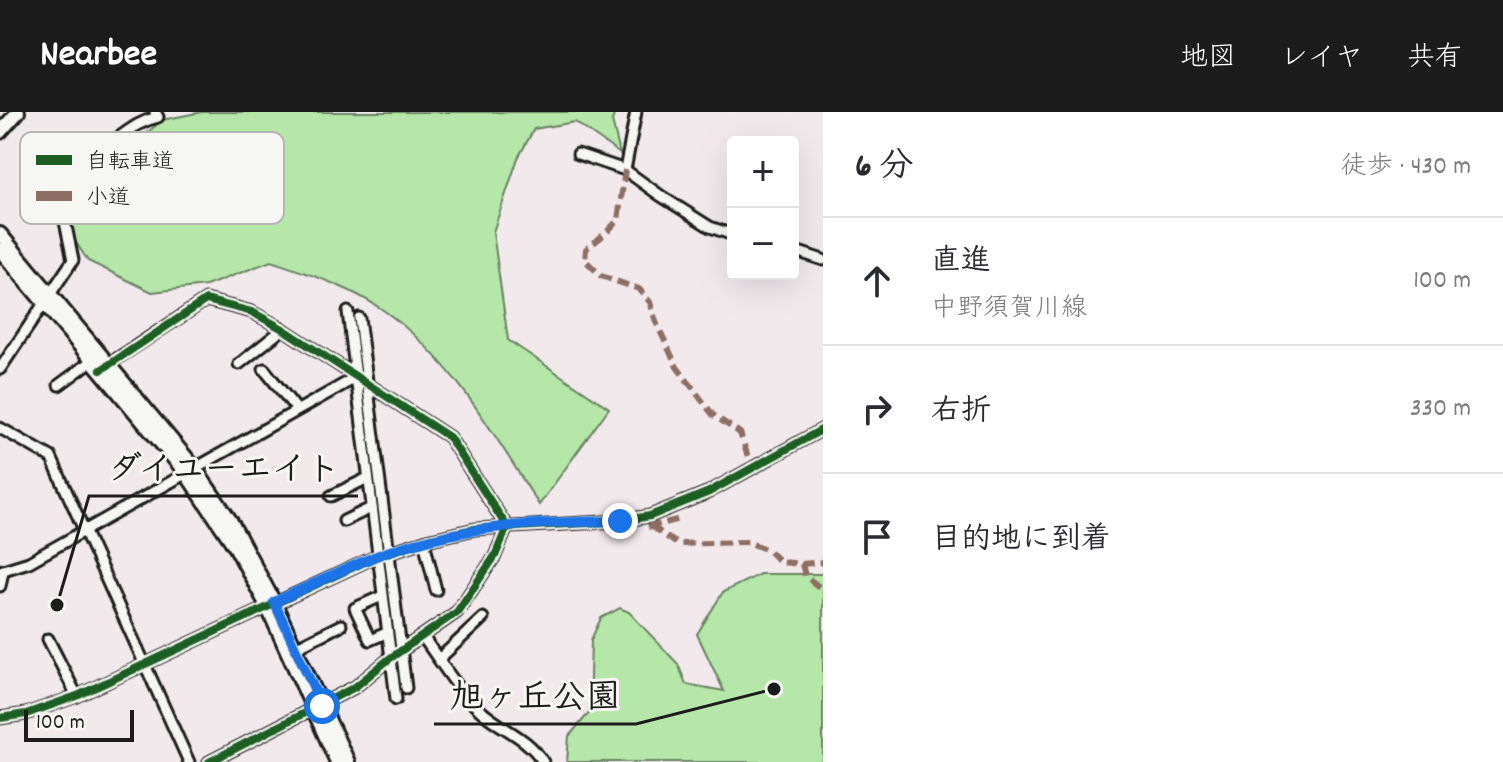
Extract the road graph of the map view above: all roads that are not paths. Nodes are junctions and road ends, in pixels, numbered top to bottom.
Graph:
1 (18, 112) edge
2 (155, 112) edge
3 (636, 112) edge
4 (0, 132) edge
5 (123, 132) edge
6 (578, 154) dead end
7 (625, 170) junction
8 (66, 224) edge
9 (727, 233) edge
10 (0, 234) edge
11 (0, 250) edge
12 (799, 252) edge
13 (823, 260) edge
14 (48, 297) junction
15 (348, 312) dead end
16 (359, 318) dead end
17 (283, 329) junction
18 (101, 364) junction
19 (239, 364) dead end
20 (0, 369) edge
21 (264, 369) dead end
22 (355, 378) junction
23 (59, 385) dead end
24 (368, 386) junction
25 (297, 410) junction
26 (0, 428) edge
27 (823, 429) edge
28 (190, 470) junction
29 (368, 478) junction
30 (331, 496) dead end
31 (371, 508) junction
32 (344, 521) dead end
33 (507, 527) junction
34 (84, 532) junction
35 (424, 541) junction
36 (388, 552) junction
37 (377, 556) junction
38 (1, 571) edge
39 (0, 586) edge
40 (436, 590) dead end
41 (382, 596) junction
42 (270, 604) junction
43 (483, 618) dead end
44 (341, 625) dead end
45 (386, 633) junction
46 (423, 637) junction
47 (48, 639) dead end
48 (295, 648) junction
49 (401, 651) junction
50 (389, 659) junction
51 (439, 659) junction
52 (144, 664) junction
53 (406, 688) dead end
54 (77, 696) junction
55 (396, 699) dead end
56 (318, 708) junction
57 (0, 718) edge
58 (189, 762) edge
59 (209, 762) edge
60 (337, 762) edge
61 (348, 762) edge
62 (543, 762) edge

1 - 4 main road
2 - 5 street
3 - 7 street
6 - 7 street
7 - 9 street
8 - 14 street
10 - 14 main road
11 - 14 main road
12 - 13 street
14 - 18 main road
14 - 20 street
15 - 22 street
16 - 24 street
17 - 18 street
17 - 19 street
17 - 22 street
18 - 23 street
18 - 28 main road
21 - 25 street
22 - 24 street
22 - 25 street
22 - 29 street
24 - 33 street
24 - 36 street
25 - 28 street
26 - 34 street
27 - 33 street
28 - 34 street
28 - 42 main road
29 - 30 street
29 - 31 street
31 - 32 street
31 - 37 street
33 - 35 street
33 - 46 street
34 - 38 street
34 - 52 street
35 - 36 street
35 - 40 street
36 - 37 street
36 - 49 street
37 - 41 street
37 - 42 street
38 - 39 street
41 - 45 street
41 - 45 street
42 - 48 main road
42 - 52 street
42 - 56 main road
43 - 51 street
44 - 48 street
45 - 50 street
46 - 49 street
46 - 51 street
47 - 54 street
48 - 56 main road
49 - 50 street
49 - 53 street
50 - 55 street
50 - 56 street
51 - 62 street
52 - 54 street
52 - 58 street
54 - 57 street
56 - 59 street
56 - 60 main road
56 - 61 main road

